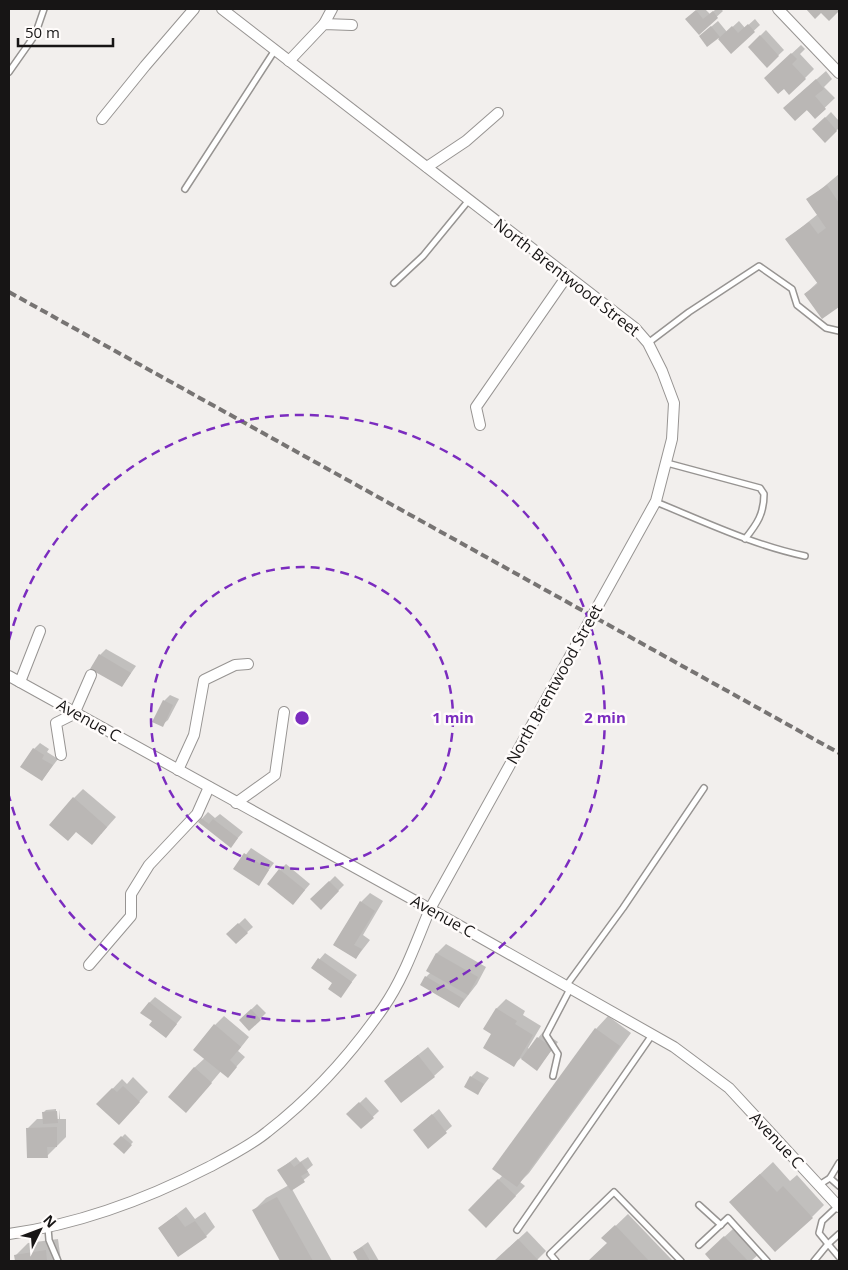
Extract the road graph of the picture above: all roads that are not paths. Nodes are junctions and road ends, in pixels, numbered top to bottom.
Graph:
1 (44, 9) edge
2 (194, 9) edge
3 (222, 9) edge
4 (332, 9) edge
5 (778, 9) edge
6 (324, 24) junction
7 (352, 25) dead end
8 (276, 50) junction
9 (289, 60) junction
10 (9, 72) edge
11 (839, 73) edge
12 (498, 113) dead end
13 (102, 119) dead end
14 (427, 167) junction
15 (185, 188) dead end
16 (469, 200) junction
17 (567, 276) junction
18 (394, 283) dead end
19 (839, 332) edge
20 (648, 343) junction
21 (480, 425) dead end
22 (667, 463) junction
23 (656, 502) junction
24 (745, 538) junction
25 (805, 556) dead end
26 (40, 631) dead end
27 (248, 664) dead end
28 (91, 675) dead end
29 (9, 676) edge
30 (20, 682) junction
31 (74, 712) junction
32 (284, 712) dead end
33 (60, 755) dead end
34 (178, 770) junction
35 (209, 788) junction
36 (704, 788) dead end
37 (236, 803) junction
38 (430, 909) junction
39 (89, 965) dead end
40 (568, 988) junction
41 (652, 1035) junction
42 (553, 1076) dead end
43 (839, 1163) edge
44 (830, 1178) junction
45 (820, 1185) junction
46 (839, 1186) edge
47 (699, 1206) dead end
48 (839, 1206) edge
49 (721, 1225) junction
50 (48, 1228) junction
51 (518, 1230) dead end
52 (9, 1234) edge
53 (839, 1234) edge
54 (828, 1244) junction
55 (699, 1245) dead end
56 (839, 1257) edge
57 (58, 1261) edge
58 (556, 1261) edge
59 (680, 1261) edge
60 (767, 1261) edge
61 (814, 1261) edge

1 - 10 lane
2 - 13 street
3 - 8 street, North Brentwood Street
4 - 6 street
5 - 11 street
6 - 7 street
6 - 9 street
8 - 9 street, North Brentwood Street
8 - 15 lane
9 - 14 street, North Brentwood Street
12 - 14 street
14 - 16 street, North Brentwood Street
16 - 17 street, North Brentwood Street
16 - 18 lane
17 - 20 street, North Brentwood Street
17 - 21 street
19 - 20 lane
20 - 22 street, North Brentwood Street
22 - 23 street, North Brentwood Street
22 - 24 lane
23 - 24 lane
23 - 38 street, North Brentwood Street
24 - 25 lane
26 - 30 street
27 - 34 street
28 - 31 street
29 - 30 street, Avenue C
30 - 31 street, Avenue C
31 - 33 street
31 - 34 street, Avenue C
32 - 37 street
34 - 35 street, Avenue C
35 - 37 street, Avenue C
35 - 39 street
36 - 40 lane
37 - 38 street, Avenue C
38 - 40 street, Avenue C
38 - 50 street, North Brentwood Street
40 - 41 street, Avenue C
40 - 42 lane
41 - 45 street, Avenue C
41 - 51 lane
43 - 44 lane
44 - 45 lane
44 - 46 lane
45 - 48 street, Avenue C
47 - 49 lane
48 - 54 lane
49 - 55 lane
49 - 60 lane
50 - 52 street, North Brentwood Street
50 - 57 lane
53 - 54 lane
54 - 56 lane
54 - 61 lane
58 - 59 lane

